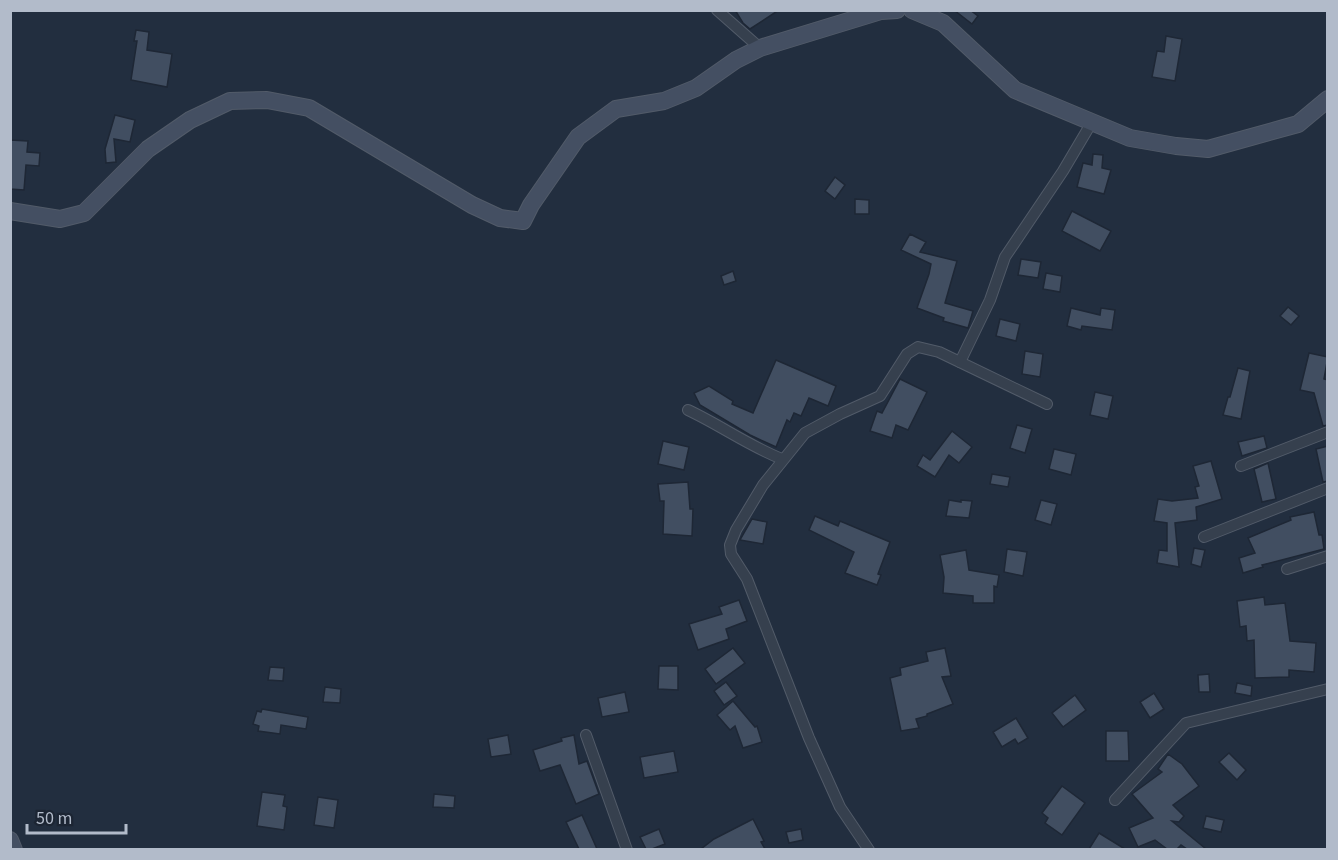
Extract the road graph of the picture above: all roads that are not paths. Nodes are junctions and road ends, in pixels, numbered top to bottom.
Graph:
1 (717, 10) edge
2 (897, 10) edge
3 (912, 10) edge
4 (760, 48) junction
5 (1328, 99) edge
6 (1092, 122) junction
7 (10, 210) edge
8 (960, 362) junction
9 (1047, 404) dead end
10 (688, 410) dead end
11 (1328, 432) edge
12 (782, 459) junction
13 (1241, 466) dead end
14 (1328, 488) edge
15 (1203, 537) dead end
16 (1328, 556) edge
17 (1287, 569) dead end
18 (1328, 689) edge
19 (586, 735) dead end
20 (1115, 800) dead end
21 (10, 840) edge
22 (14, 849) edge
23 (627, 849) edge
24 (869, 849) edge

1 - 4 street
2 - 4 main road
3 - 6 main road
4 - 7 main road
5 - 6 main road
6 - 8 street
8 - 9 street
8 - 12 street
10 - 12 street
11 - 13 street
12 - 24 street
14 - 15 street
16 - 17 street
18 - 20 street
19 - 23 street
21 - 22 main road

